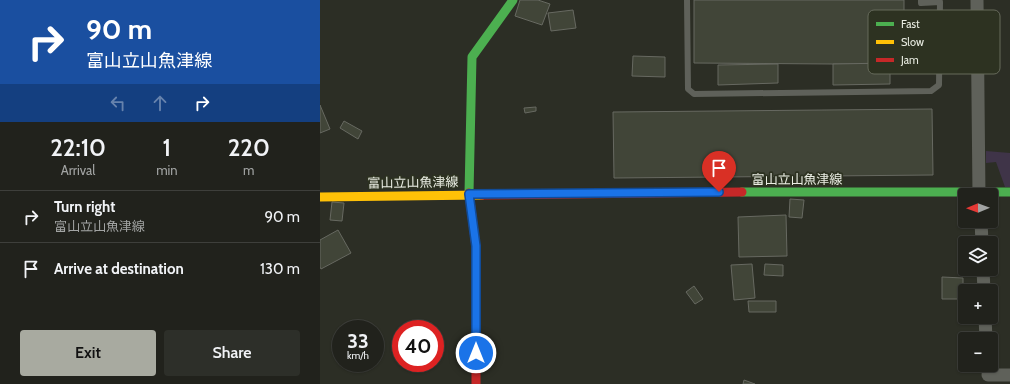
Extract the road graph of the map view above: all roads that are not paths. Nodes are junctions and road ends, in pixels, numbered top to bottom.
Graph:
1 (513, 0) edge
2 (687, 0) edge
3 (921, 0) edge
4 (977, 0) edge
5 (940, 10) edge
6 (977, 10) edge
7 (939, 74) edge
8 (978, 74) edge
9 (979, 188) edge
10 (1010, 192) edge
11 (998, 193) edge
12 (469, 194) junction
13 (958, 194) edge
14 (320, 197) edge
15 (988, 375) edge
16 (1010, 375) edge
17 (476, 384) edge

1 - 12 main road
2 - 7 lane
3 - 5 lane
4 - 6 street
8 - 9 street
10 - 11 main road, 富山立山魚津線
12 - 13 main road, 富山立山魚津線
12 - 14 main road, 富山立山魚津線
12 - 17 main road
15 - 16 street

